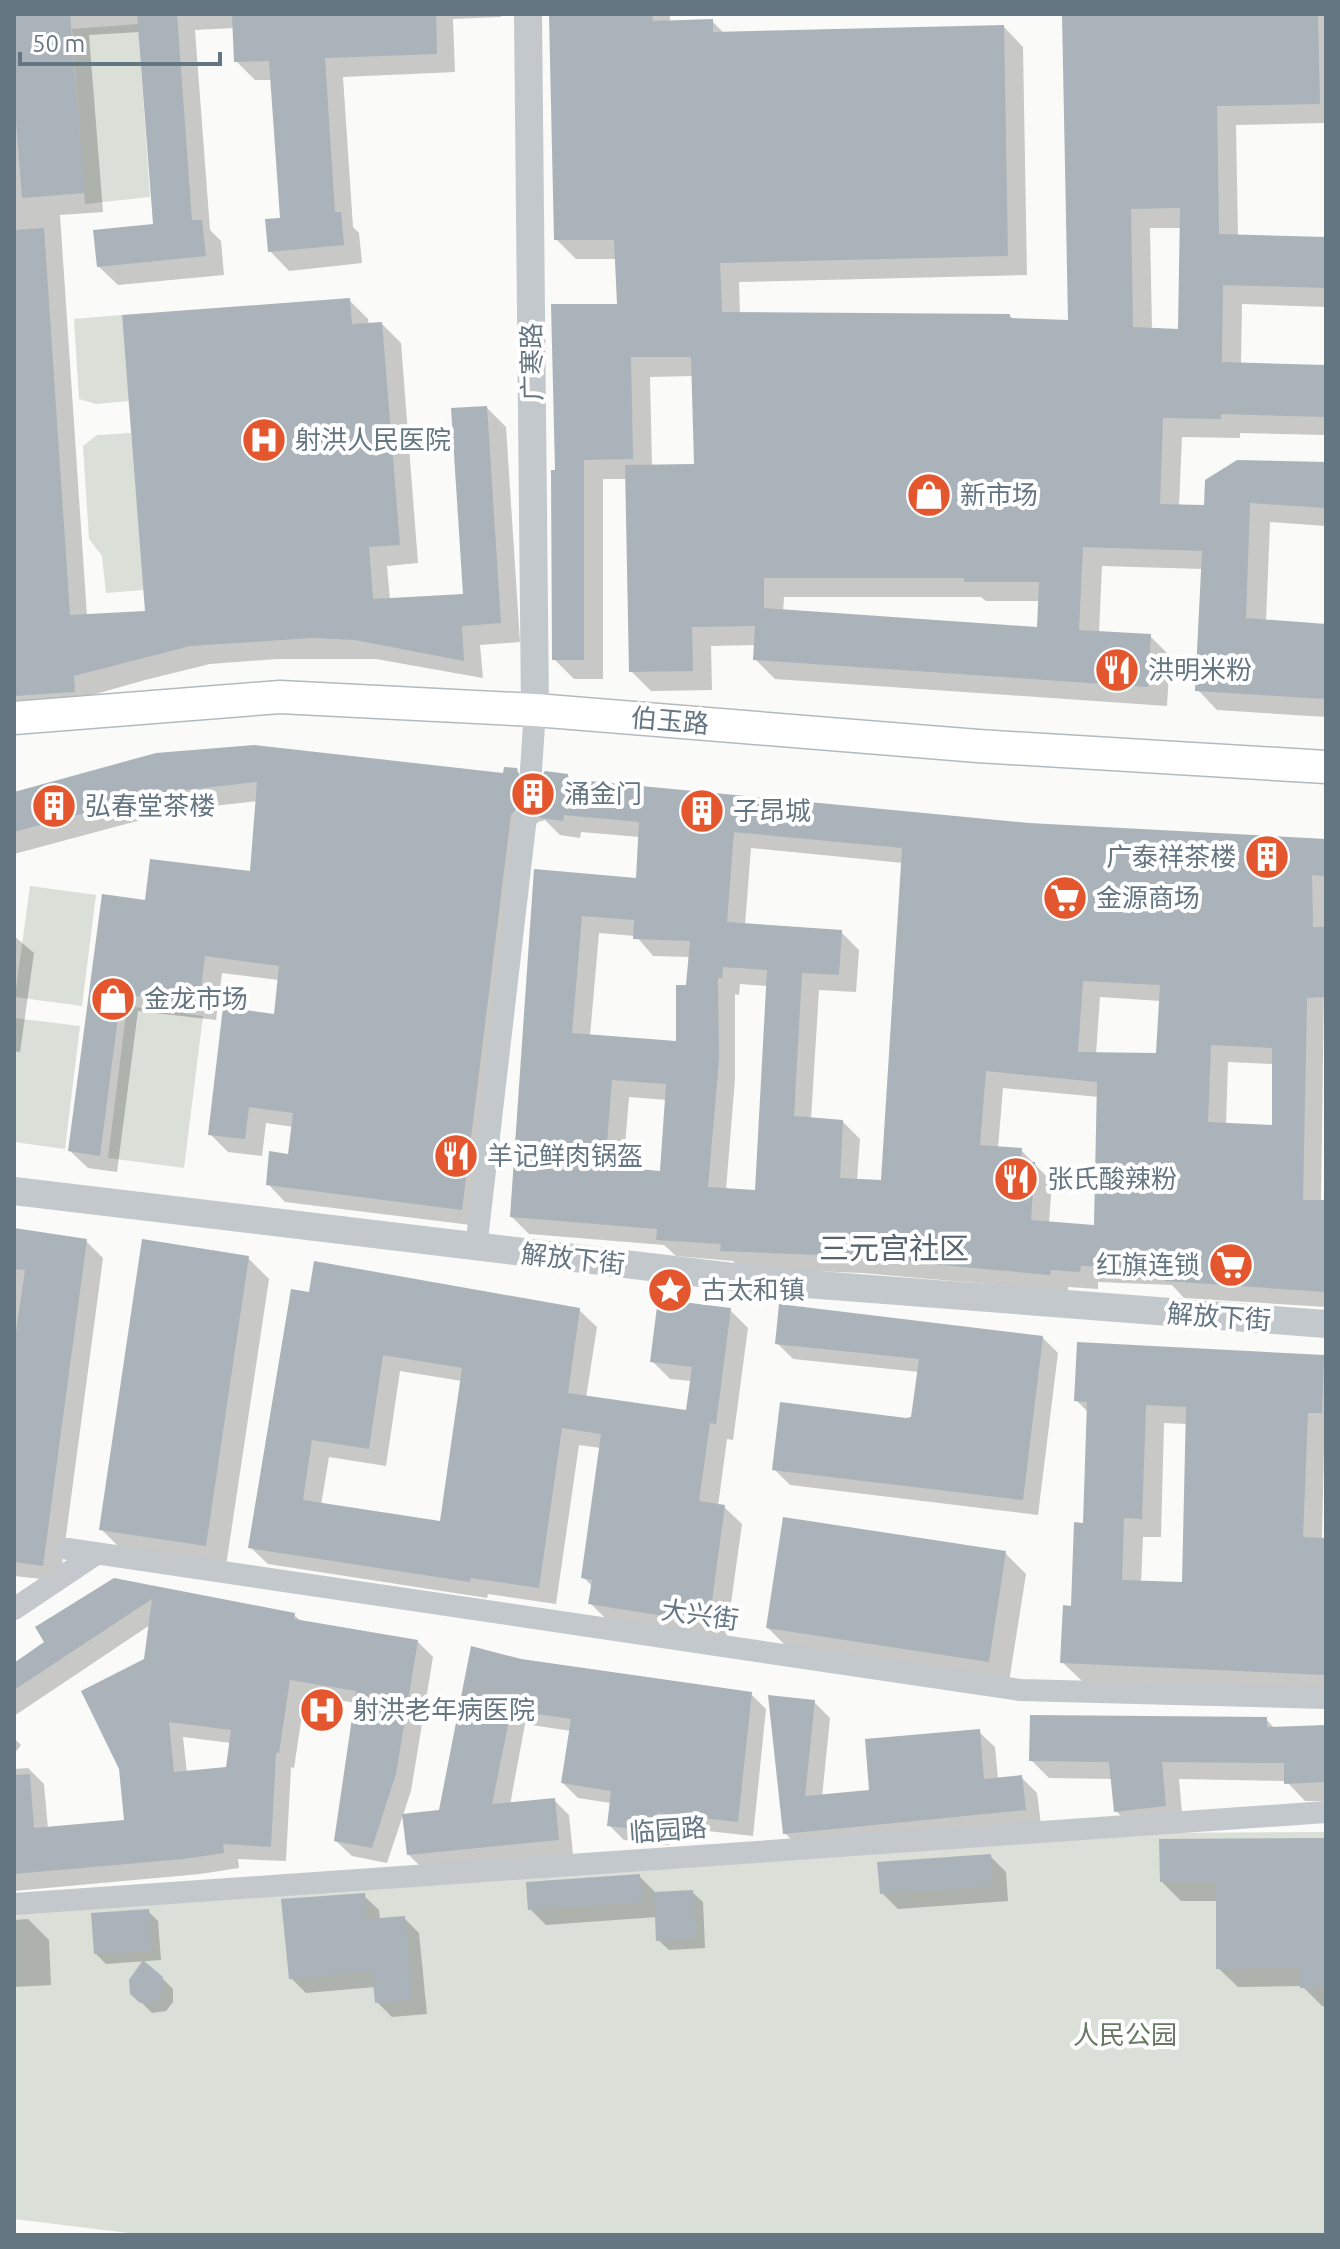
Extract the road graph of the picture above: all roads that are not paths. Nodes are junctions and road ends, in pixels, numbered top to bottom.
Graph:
1 (528, 14) edge
2 (535, 710) junction
3 (14, 718) edge
4 (1326, 767) edge
5 (531, 770) tunnel mouth
6 (526, 817) tunnel mouth
7 (14, 1191) edge
8 (476, 1248) junction
9 (1326, 1324) edge
10 (68, 1549) dead end
11 (96, 1554) junction
12 (14, 1609) edge
13 (1326, 1698) edge
14 (1326, 1812) edge
15 (14, 1904) edge

1 - 2 street, 广寒路
2 - 3 main road, 伯玉路
2 - 4 main road, 伯玉路
2 - 5 street
6 - 8 street
7 - 8 street, 解放下街
8 - 9 street, 解放下街
10 - 11 street, 大兴街
11 - 12 street
11 - 13 street, 大兴街
14 - 15 street, 临园路

